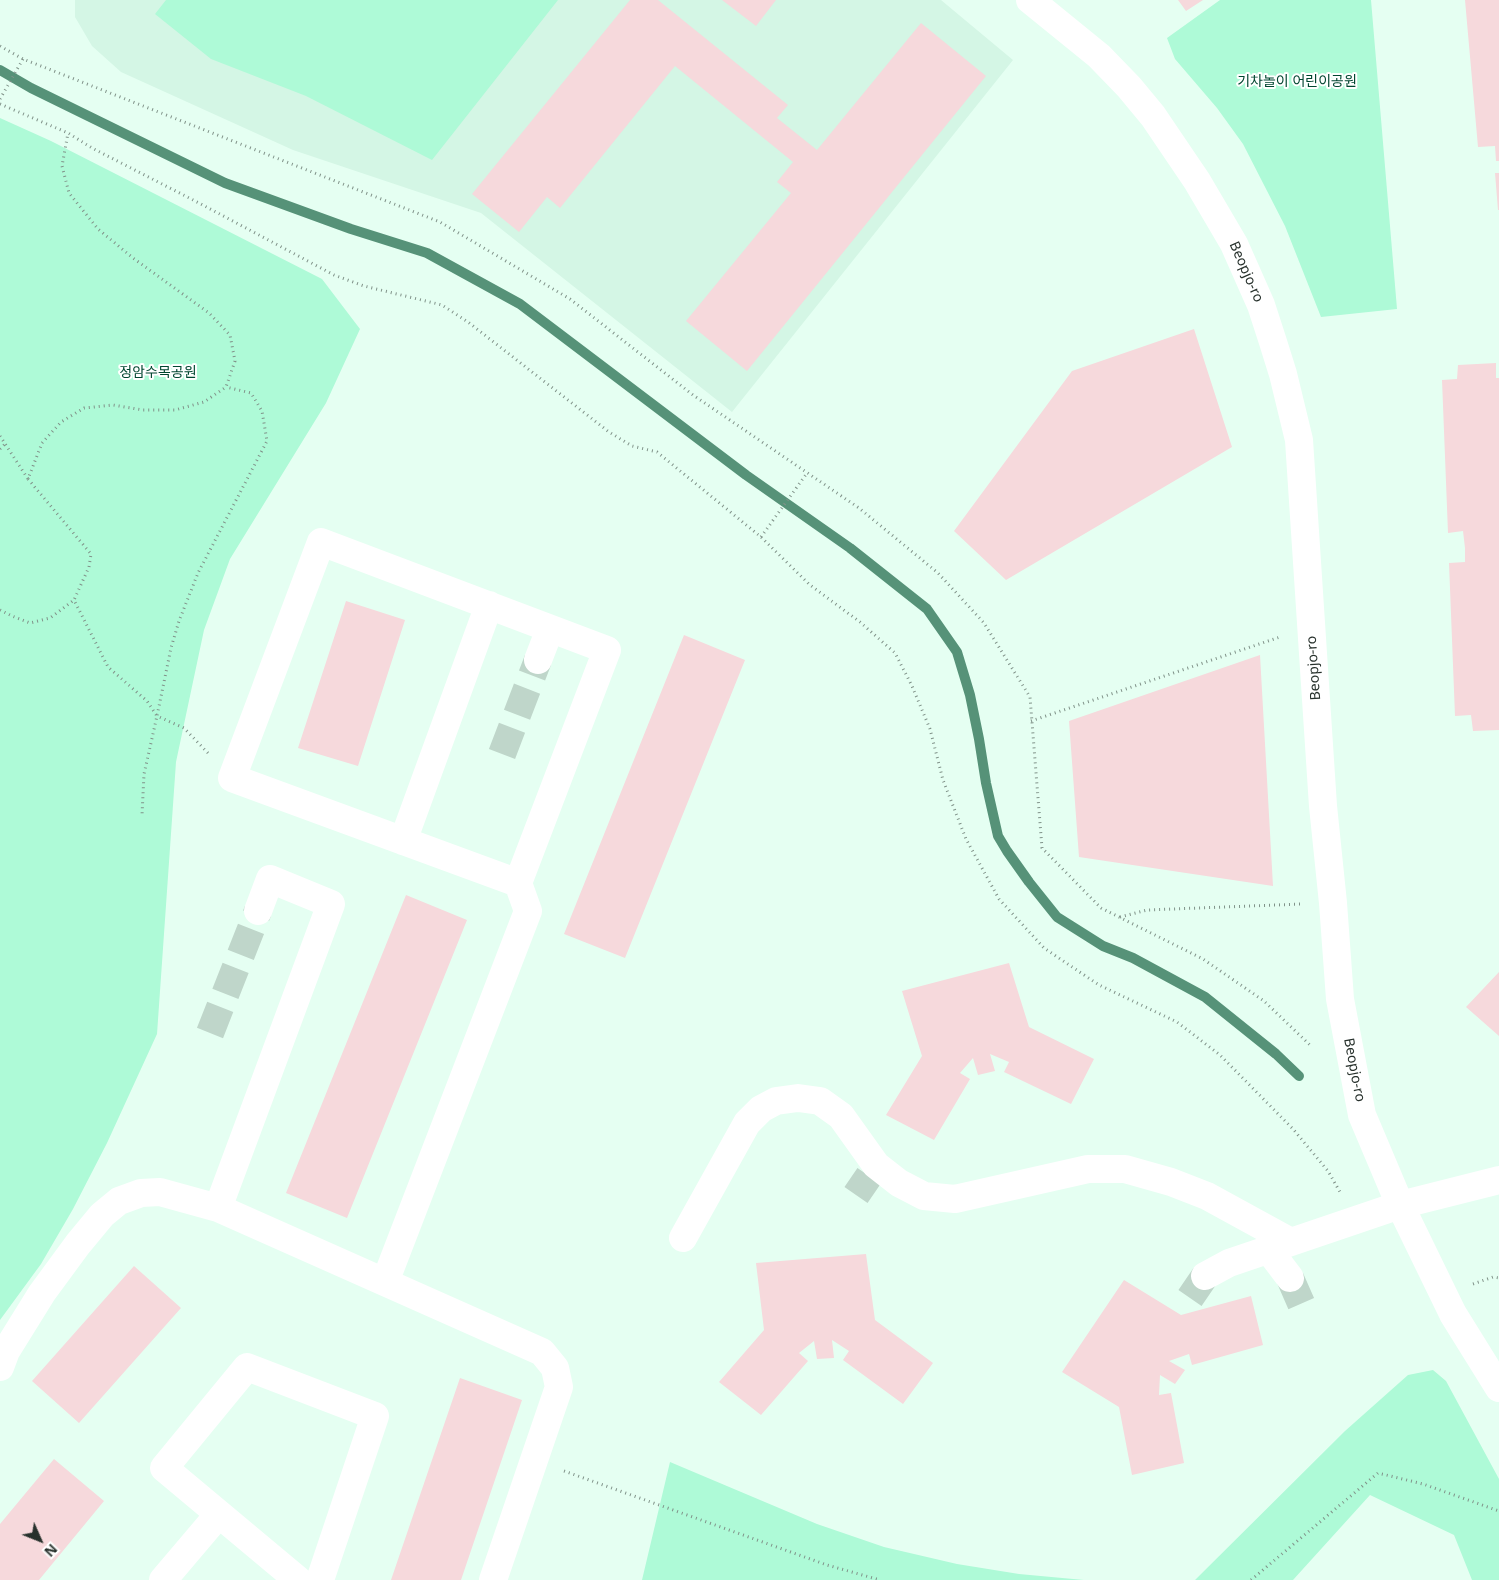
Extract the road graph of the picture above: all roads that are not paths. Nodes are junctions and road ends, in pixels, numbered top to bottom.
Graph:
1 (1030, 0) edge
2 (488, 605) junction
3 (550, 629) junction
4 (538, 660) tunnel mouth
5 (403, 841) junction
6 (518, 883) junction
7 (258, 911) tunnel mouth
8 (1499, 1180) edge
9 (1400, 1205) junction
10 (218, 1208) junction
11 (684, 1238) dead end
12 (1279, 1246) junction
13 (1205, 1276) tunnel mouth
14 (1290, 1278) tunnel mouth
15 (385, 1282) junction
16 (0, 1367) edge
17 (1499, 1388) edge
18 (219, 1514) junction
19 (283, 1575) edge
20 (162, 1580) edge
21 (320, 1580) edge
22 (494, 1580) edge

1 - 9 street, Beopjo-ro
2 - 3 street
2 - 5 street
2 - 5 street
3 - 4 street
3 - 6 street
5 - 6 street
6 - 15 street
7 - 10 street
8 - 9 street
9 - 12 street
9 - 17 street, Beopjo-ro
10 - 15 street
10 - 16 street
11 - 12 street
12 - 13 street
12 - 14 street
15 - 22 street
18 - 19 street
18 - 20 street
18 - 21 street

